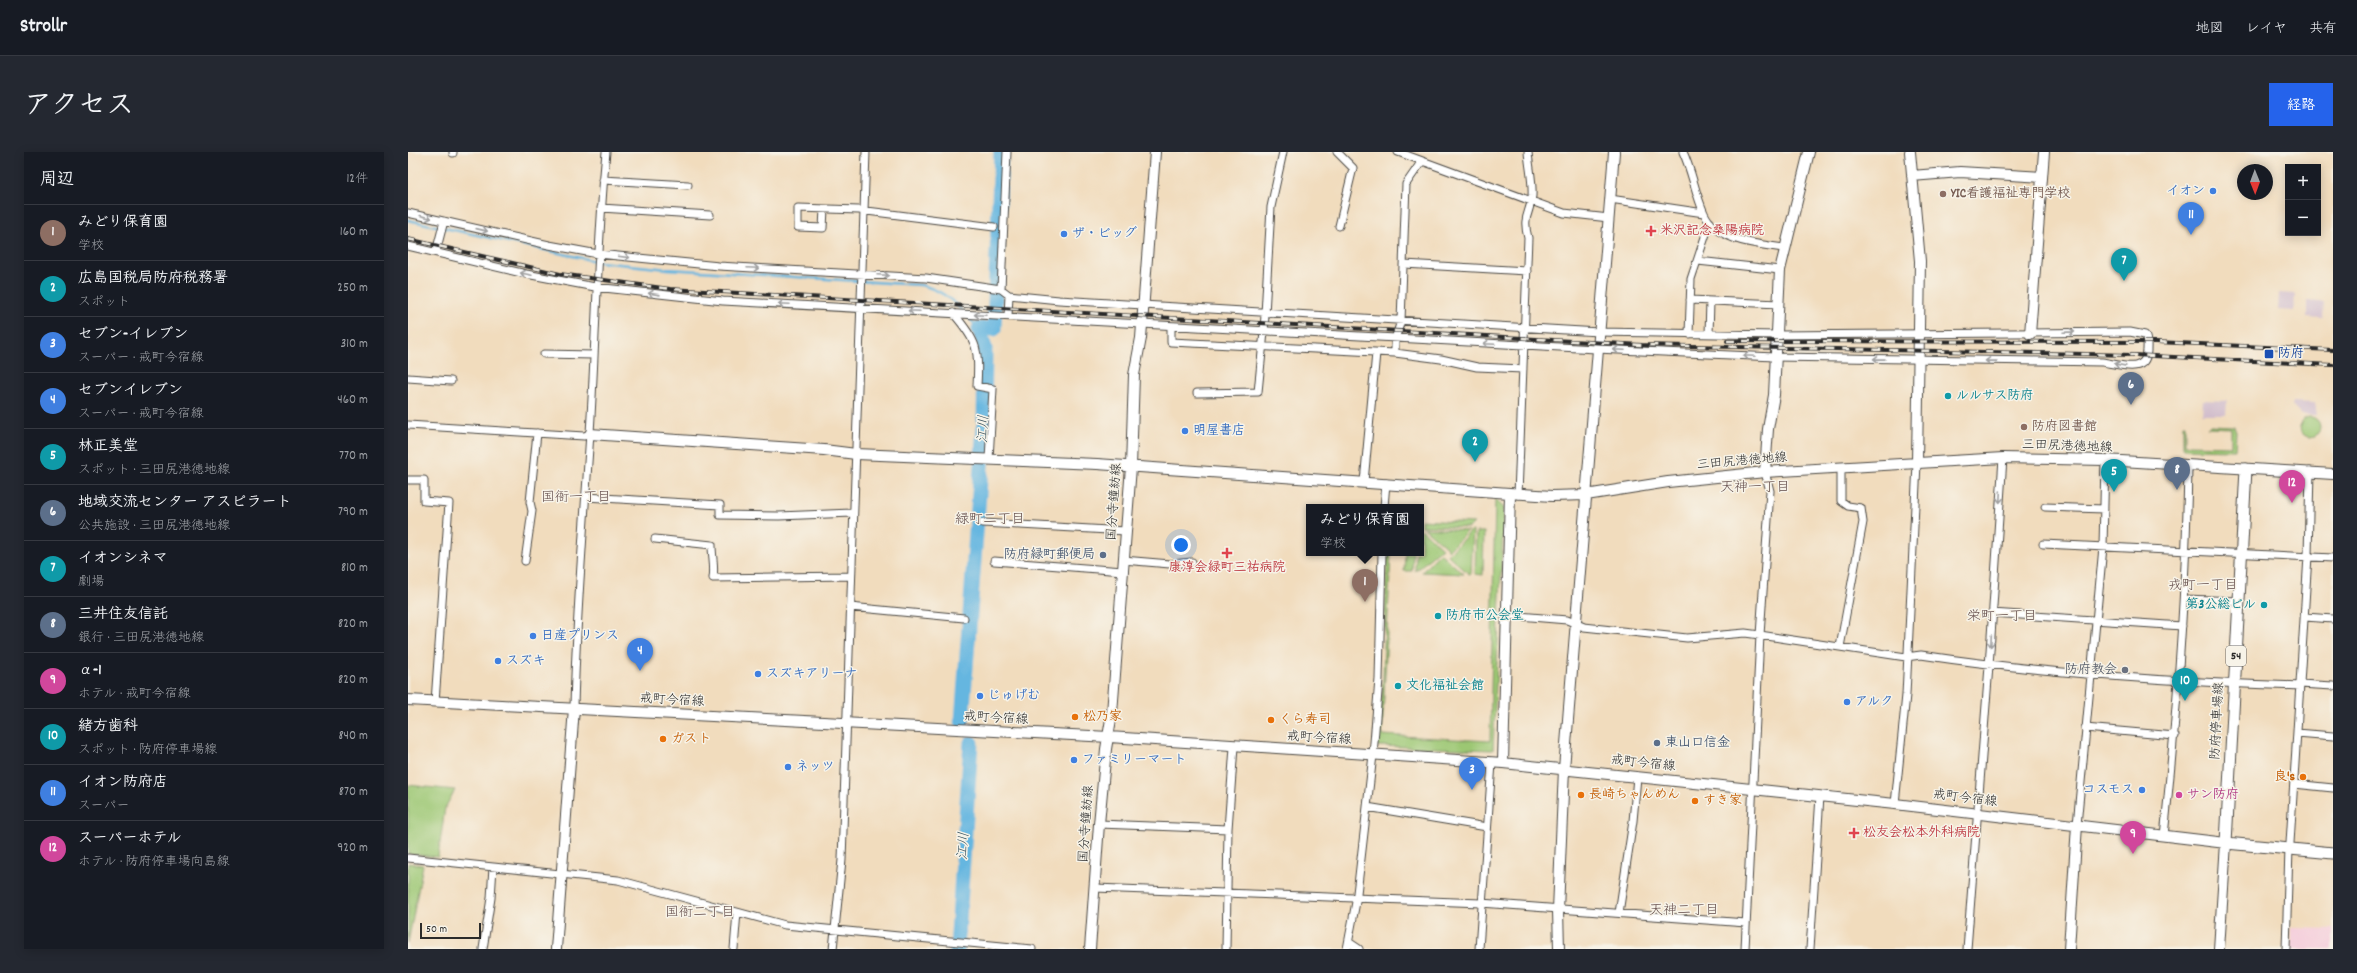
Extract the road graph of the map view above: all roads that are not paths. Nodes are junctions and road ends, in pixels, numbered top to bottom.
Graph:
1 (606, 152) edge
2 (866, 152) edge
3 (1006, 152) edge
4 (1154, 152) edge
5 (1283, 152) edge
6 (1337, 152) edge
7 (1398, 152) edge
8 (1528, 152) edge
9 (1614, 152) edge
10 (1683, 152) edge
11 (1809, 152) edge
12 (1910, 152) edge
13 (2044, 152) edge
14 (1422, 161) junction
15 (1912, 176) junction
16 (2042, 177) junction
17 (603, 180) junction
18 (688, 185) dead end
19 (1610, 199) junction
20 (1530, 202) junction
21 (601, 208) junction
22 (824, 209) junction
23 (866, 212) junction
24 (408, 213) edge
25 (1704, 213) junction
26 (710, 215) dead end
27 (1609, 218) junction
28 (444, 221) junction
29 (1710, 222) junction
30 (1339, 226) dead end
31 (994, 227) dead end
32 (408, 246) edge
33 (1784, 248) junction
34 (436, 252) junction
35 (598, 254) junction
36 (1698, 260) junction
37 (1404, 264) junction
38 (1780, 270) junction
39 (1527, 271) junction
40 (862, 274) junction
41 (595, 287) junction
42 (1001, 289) junction
43 (1009, 295) junction
44 (1690, 300) junction
45 (1710, 302) junction
46 (1779, 304) junction
47 (1144, 306) junction
48 (861, 309) junction
49 (953, 313) junction
50 (1265, 313) junction
51 (1008, 316) junction
52 (1401, 321) junction
53 (1142, 325) junction
54 (1171, 327) junction
55 (1525, 327) junction
56 (1264, 332) junction
57 (1598, 332) junction
58 (1689, 334) junction
59 (1709, 334) junction
60 (1919, 334) junction
61 (2030, 334) junction
62 (1777, 335) junction
63 (1395, 339) junction
64 (1523, 345) junction
65 (1263, 348) junction
66 (1596, 349) junction
67 (1376, 353) junction
68 (1395, 353) junction
69 (544, 354) dead end
70 (593, 355) junction
71 (1775, 357) junction
72 (1918, 360) junction
73 (1523, 369) junction
74 (408, 378) edge
75 (451, 381) dead end
76 (1197, 393) dead end
77 (408, 425) edge
78 (537, 433) junction
79 (590, 434) junction
80 (856, 454) junction
81 (2003, 458) junction
82 (989, 459) junction
83 (2105, 460) junction
84 (1917, 463) junction
85 (1131, 467) junction
86 (2188, 467) junction
87 (1840, 468) junction
88 (2246, 469) junction
89 (2310, 471) junction
90 (1765, 472) junction
91 (2333, 474) edge
92 (408, 480) edge
93 (1364, 482) junction
94 (1386, 483) junction
95 (1514, 495) junction
96 (1586, 495) junction
97 (586, 497) junction
98 (1384, 504) edge
99 (2045, 507) dead end
100 (2104, 509) junction
101 (852, 513) junction
102 (983, 524) dead end
103 (1126, 531) junction
104 (654, 540) dead end
105 (2043, 544) dead end
106 (2103, 547) junction
107 (2187, 552) junction
108 (2241, 553) junction
109 (1382, 556) edge
110 (2308, 556) junction
111 (2333, 558) edge
112 (1123, 560) junction
113 (525, 561) dead end
114 (994, 561) dead end
115 (1192, 562) dead end
116 (1123, 571) junction
117 (851, 576) junction
118 (2184, 599) junction
119 (2238, 601) junction
120 (850, 607) junction
121 (1992, 613) junction
122 (1506, 615) junction
123 (2305, 617) junction
124 (964, 618) dead end
125 (2096, 619) junction
126 (2333, 619) edge
127 (1576, 623) junction
128 (2182, 626) junction
129 (1760, 635) junction
130 (1840, 647) junction
131 (1906, 656) junction
132 (1989, 666) junction
133 (2091, 676) junction
134 (2179, 682) junction
135 (2234, 684) junction
136 (2300, 685) junction
137 (2333, 686) edge
138 (408, 700) edge
139 (435, 702) junction
140 (574, 708) junction
141 (846, 724) junction
142 (2085, 728) junction
143 (2297, 733) junction
144 (2175, 736) junction
145 (2333, 736) edge
146 (1109, 738) junction
147 (1234, 747) junction
148 (1374, 755) junction
149 (1492, 762) junction
150 (1502, 763) junction
151 (1564, 769) junction
152 (1637, 777) junction
153 (2294, 784) junction
154 (2333, 788) edge
155 (1753, 789) junction
156 (1820, 796) junction
157 (1895, 804) junction
158 (1367, 807) junction
159 (1977, 814) junction
160 (1099, 824) junction
161 (2077, 825) junction
162 (1487, 827) junction
163 (1228, 828) junction
164 (2164, 836) junction
165 (2226, 843) junction
166 (2290, 846) junction
167 (2333, 853) edge
168 (408, 858) edge
169 (493, 867) junction
170 (561, 874) junction
171 (1095, 888) junction
172 (1226, 893) junction
173 (1356, 898) junction
174 (1481, 903) junction
175 (1558, 910) junction
176 (737, 912) junction
177 (1619, 913) junction
178 (1746, 923) junction
179 (836, 930) junction
180 (1349, 946) edge
181 (483, 949) edge
182 (556, 949) edge
183 (734, 949) edge
184 (833, 949) edge
185 (1032, 949) edge
186 (1090, 949) edge
187 (1226, 949) edge
188 (1359, 949) edge
189 (1479, 949) edge
190 (1559, 949) edge
191 (1745, 949) edge
192 (1810, 949) edge
193 (1967, 949) edge
194 (2069, 949) edge
195 (2219, 949) edge
196 (2286, 949) edge

1 - 17 street
2 - 23 street
3 - 42 street
4 - 47 street, 国分寺鐘紡線
5 - 50 street
6 - 30 street
7 - 14 street
8 - 20 street
9 - 19 street
10 - 25 street
11 - 33 street
12 - 15 street
13 - 16 street
14 - 20 street
14 - 37 street
15 - 16 street
15 - 60 street
16 - 61 street
17 - 18 street
17 - 21 street
19 - 25 street
19 - 27 street
20 - 27 street
20 - 39 street
21 - 26 street
21 - 35 street
22 - 22 street
22 - 23 street
23 - 31 street
23 - 40 street
24 -> 28 street
25 - 29 street
27 - 57 street
28 - 34 street
28 -> 35 street
29 - 33 street
29 - 36 street
32 - 34 street
33 - 38 street
41 -> 34 street
35 -> 40 street
35 - 41 street
36 - 38 street
36 - 44 street
37 - 39 street
37 - 52 street
38 - 46 street
39 - 55 street
40 -> 42 street
40 - 48 street
48 -> 41 street
41 - 70 street
42 - 43 street
43 - 47 street
43 - 51 street
44 - 45 street
44 - 58 street
45 - 46 street
45 - 59 street
46 - 62 street
47 - 50 street
47 - 53 street, 国分寺鐘紡線
49 -> 48 street
48 - 80 street
51 -> 49 street
49 - 82 street
50 - 52 street
50 - 56 street
51 - 53 street
52 - 55 street
52 - 63 street
53 - 54 street
53 - 85 street, 国分寺鐘紡線
54 - 56 street
54 - 65 street
55 - 57 street
55 - 64 street
56 - 63 street
56 - 65 street
57 - 58 street
57 - 66 street
58 - 59 street
59 - 62 street
60 - 61 street
60 - 62 street
60 - 72 street
61 -> 72 street
62 - 71 street
64 -> 63 street
63 - 68 street
64 - 66 street
64 - 73 street
65 - 67 street
65 - 76 street
71 -> 66 street
66 - 96 street
67 - 68 street
67 - 93 street
68 - 73 street
69 - 70 street
70 - 79 street
72 -> 71 street
71 - 90 street
72 - 84 street
73 - 95 street
74 - 75 street
77 - 78 street
78 - 79 street
78 - 113 street
79 - 80 street, 三田尻港徳地線
79 - 97 street
80 - 82 street, 三田尻港徳地線
80 - 101 street
81 - 83 street, 三田尻港徳地線
81 - 84 street, 三田尻港徳地線
81 -> 121 street
82 - 85 street, 三田尻港徳地線
83 - 86 street, 三田尻港徳地線
83 - 100 street
84 - 87 street, 三田尻港徳地線
84 - 131 street
85 - 93 street, 三田尻港徳地線
85 - 103 street, 国分寺鐘紡線
86 - 88 street, 三田尻港徳地線
86 - 107 street
87 - 90 street, 三田尻港徳地線
87 - 130 street
88 - 89 street, 三田尻港徳地線
88 - 108 main road, 防府停車場線 / 54
89 - 91 street, 三田尻港徳地線
89 - 110 street
90 - 96 street, 三田尻港徳地線
90 - 129 street
92 - 139 street
93 - 94 street, 三田尻港徳地線
94 - 95 street, 三田尻港徳地線
94 - 98 street
95 - 96 street, 三田尻港徳地線
95 - 122 street
96 - 127 street
97 - 101 street
97 - 140 street
99 - 100 street
100 - 106 street
101 - 117 street
102 - 103 street
103 - 112 street, 国分寺鐘紡線
104 - 117 street
105 - 106 street
106 - 107 street
106 - 125 street
107 - 108 street
107 - 118 street
108 - 110 street
108 - 119 main road, 防府停車場線 / 54
109 - 148 street
110 - 111 street
110 - 123 street
112 - 115 street
112 - 116 street, 国分寺鐘紡線
114 - 116 street
116 - 146 street, 国分寺鐘紡線
117 - 120 street
118 - 119 street
118 - 128 street
119 - 135 main road, 防府停車場線 / 54
120 - 124 street
120 - 141 street
121 - 125 street
121 -> 132 street
122 - 127 street
122 - 150 street
123 - 126 street
123 - 136 street
125 - 128 street
125 - 133 street
127 - 129 street
127 - 151 street
128 - 134 street
129 - 130 street
129 - 155 street
130 - 131 street
131 - 132 street
131 - 157 street
132 - 133 street
132 - 159 street
133 - 134 street
133 - 142 street
134 - 135 street
134 - 144 street
135 - 136 street
135 - 165 main road, 防府停車場線 / 54
136 - 137 street
136 - 143 street
138 - 139 street, 戒町今宿線
139 - 140 street, 戒町今宿線
140 - 141 street, 戒町今宿線
140 - 170 street
141 - 146 street, 戒町今宿線
141 - 179 street
142 - 144 street
142 - 161 street
143 - 145 street
143 - 153 street
144 - 164 street
146 - 147 street, 戒町今宿線
146 - 160 street, 国分寺鐘紡線
147 - 148 street, 戒町今宿線
147 - 163 street
148 - 149 street, 戒町今宿線
148 - 158 street
149 - 150 street, 戒町今宿線
149 - 162 street
150 - 151 street, 戒町今宿線
151 - 152 street, 戒町今宿線
151 - 175 street
152 - 155 street, 戒町今宿線
152 - 177 street
153 - 154 street
153 - 166 street
155 - 156 street, 戒町今宿線
155 - 178 street
156 - 157 street, 戒町今宿線
156 - 192 street
157 - 159 street, 戒町今宿線
158 - 162 street
158 - 173 street
159 - 161 street, 戒町今宿線
159 - 193 street
160 - 163 street
160 - 171 street, 国分寺鐘紡線
161 - 164 street, 戒町今宿線
161 - 194 street
162 - 174 street
163 - 172 street
164 - 165 street, 戒町今宿線
165 - 166 main road
165 - 195 street
166 - 167 main road
166 - 196 street
168 - 169 street
169 - 170 street
169 - 181 street
170 - 176 street
170 - 182 street
171 - 172 street
171 - 186 street, 国分寺鐘紡線
172 - 173 street
172 - 187 street
173 - 174 street
173 - 180 street
174 - 175 street
174 - 189 street
175 - 177 street
175 - 190 street
176 - 179 street
176 - 183 street
177 - 178 street
178 - 191 street
179 - 184 street
179 - 185 street
180 - 188 street

